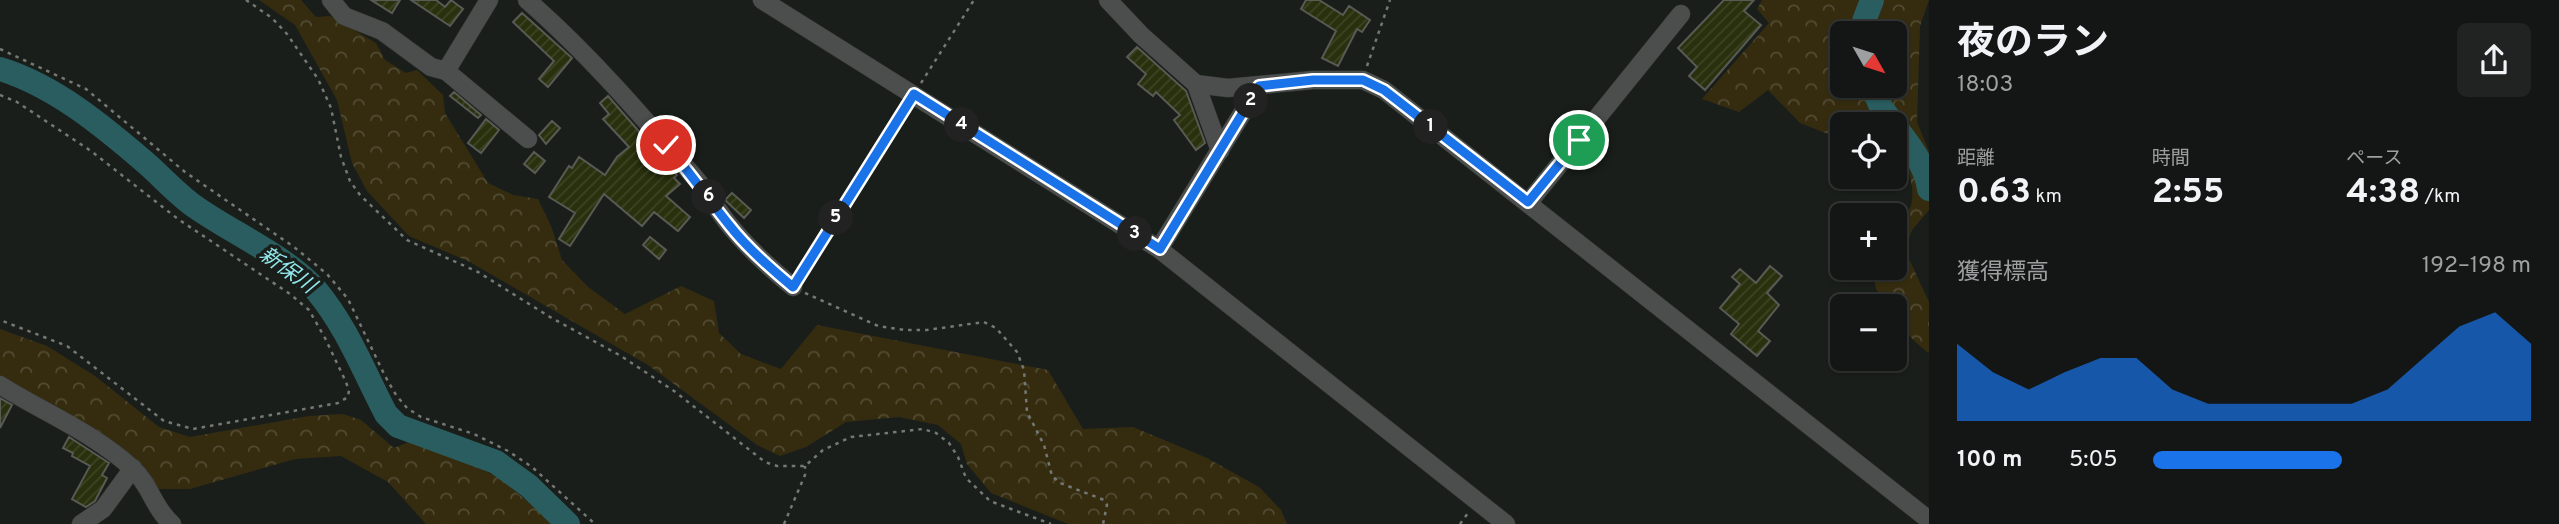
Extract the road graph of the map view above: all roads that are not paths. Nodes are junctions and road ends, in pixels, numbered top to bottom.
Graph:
1 (331, 0) edge
2 (489, 0) edge
3 (527, 0) edge
4 (762, 0) edge
5 (1108, 0) edge
6 (1681, 14) dead end
7 (446, 71) junction
8 (1196, 84) junction
9 (1259, 86) junction
10 (528, 139) dead end
11 (1220, 151) junction
12 (1528, 202) junction
13 (1160, 249) junction
14 (793, 287) road end
15 (0, 385) edge
16 (133, 468) junction
17 (1929, 520) edge
18 (81, 524) edge
19 (172, 524) edge
20 (1506, 524) edge

1 - 7 street
2 - 7 street
3 - 14 street
4 - 13 street
5 - 8 street
6 - 12 street
7 - 10 street
8 - 9 street
8 - 11 street
9 - 11 street
9 - 12 street
11 - 13 street
12 - 17 street
13 - 20 street
15 - 16 street
16 - 18 street
16 - 19 street

